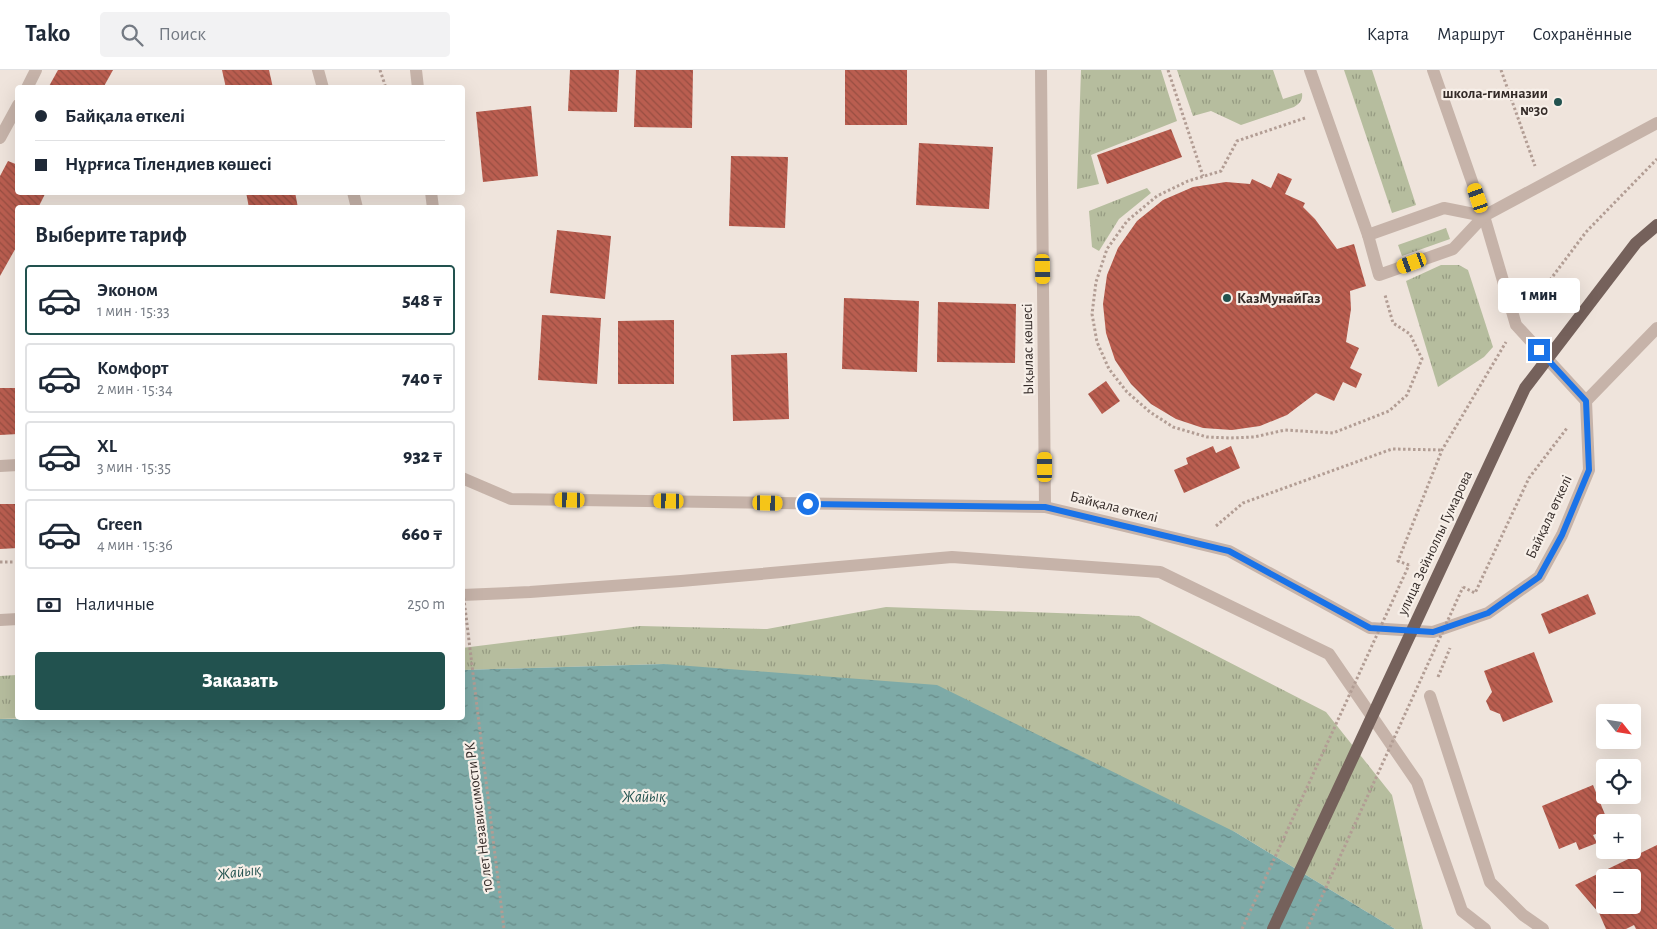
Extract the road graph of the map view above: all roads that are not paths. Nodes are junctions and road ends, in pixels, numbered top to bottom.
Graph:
1 (36, 70) edge
2 (318, 70) edge
3 (416, 70) edge
4 (1041, 70) edge
5 (1310, 70) edge
6 (1433, 70) edge
7 (28, 85) edge
8 (322, 85) edge
9 (418, 85) edge
10 (15, 110) edge
11 (1657, 123) edge
12 (0, 138) edge
13 (1484, 216) junction
14 (1657, 225) edge
15 (1368, 235) junction
16 (1657, 328) edge
17 (1586, 401) junction
18 (15, 465) edge
19 (0, 466) edge
20 (465, 479) edge
21 (1045, 507) junction
22 (465, 595) edge
23 (15, 619) edge
24 (0, 620) edge
25 (1430, 696) road end
26 (1273, 929) edge
27 (1485, 929) edge
28 (1543, 929) edge

1 - 7 street
2 - 8 street
3 - 9 street
4 - 21 street, Ықылас көшесі
5 - 15 street
6 - 13 street
10 - 12 street
11 - 13 street
13 - 15 street
13 - 15 street
13 - 17 street
14 - 26 main road, улица Зейноллы Гумарова, bridge
16 - 17 street
17 - 21 street, Байқала өткелі
18 - 19 street
20 - 21 street, Байқала өткелі
22 - 27 street
23 - 24 street
25 - 28 street

